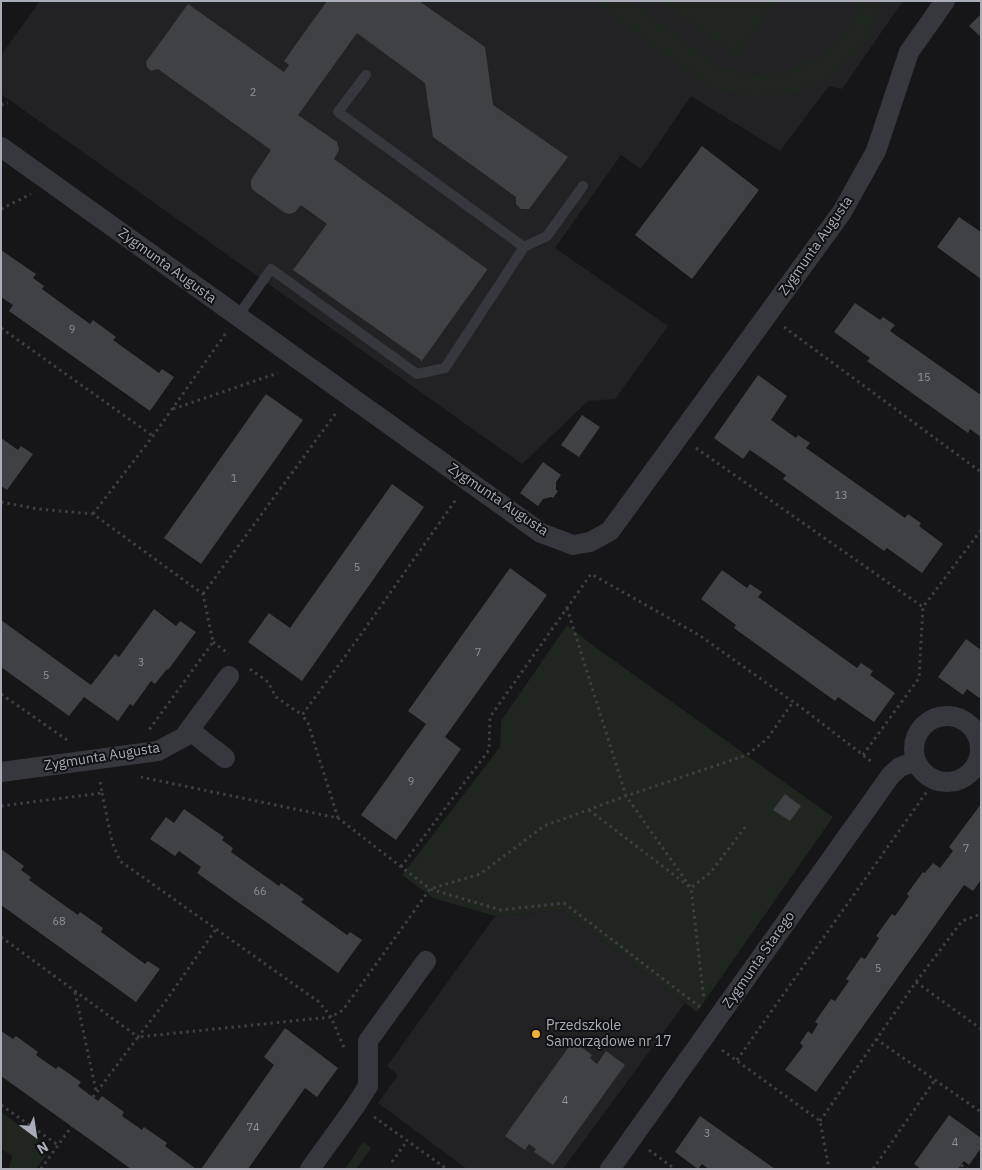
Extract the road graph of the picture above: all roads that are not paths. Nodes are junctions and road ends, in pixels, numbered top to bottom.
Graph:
1 (945, 1) edge
2 (366, 75) dead end
3 (1, 148) edge
4 (583, 186) dead end
5 (524, 247) junction
6 (238, 316) junction
7 (231, 666) road end
8 (189, 730) junction
9 (225, 758) dead end
10 (916, 761) dead end
11 (1, 772) edge
12 (426, 961) dead end
13 (310, 1169) edge
14 (610, 1169) edge

1 - 6 street, Zygmunta Augusta
2 - 5 lane
3 - 6 street, Zygmunta Augusta
4 - 5 lane
5 - 6 lane
7 - 8 street, Zygmunta Augusta
8 - 9 street
8 - 11 street, Zygmunta Augusta
10 - 14 street, Zygmunta Starego
12 - 13 street

